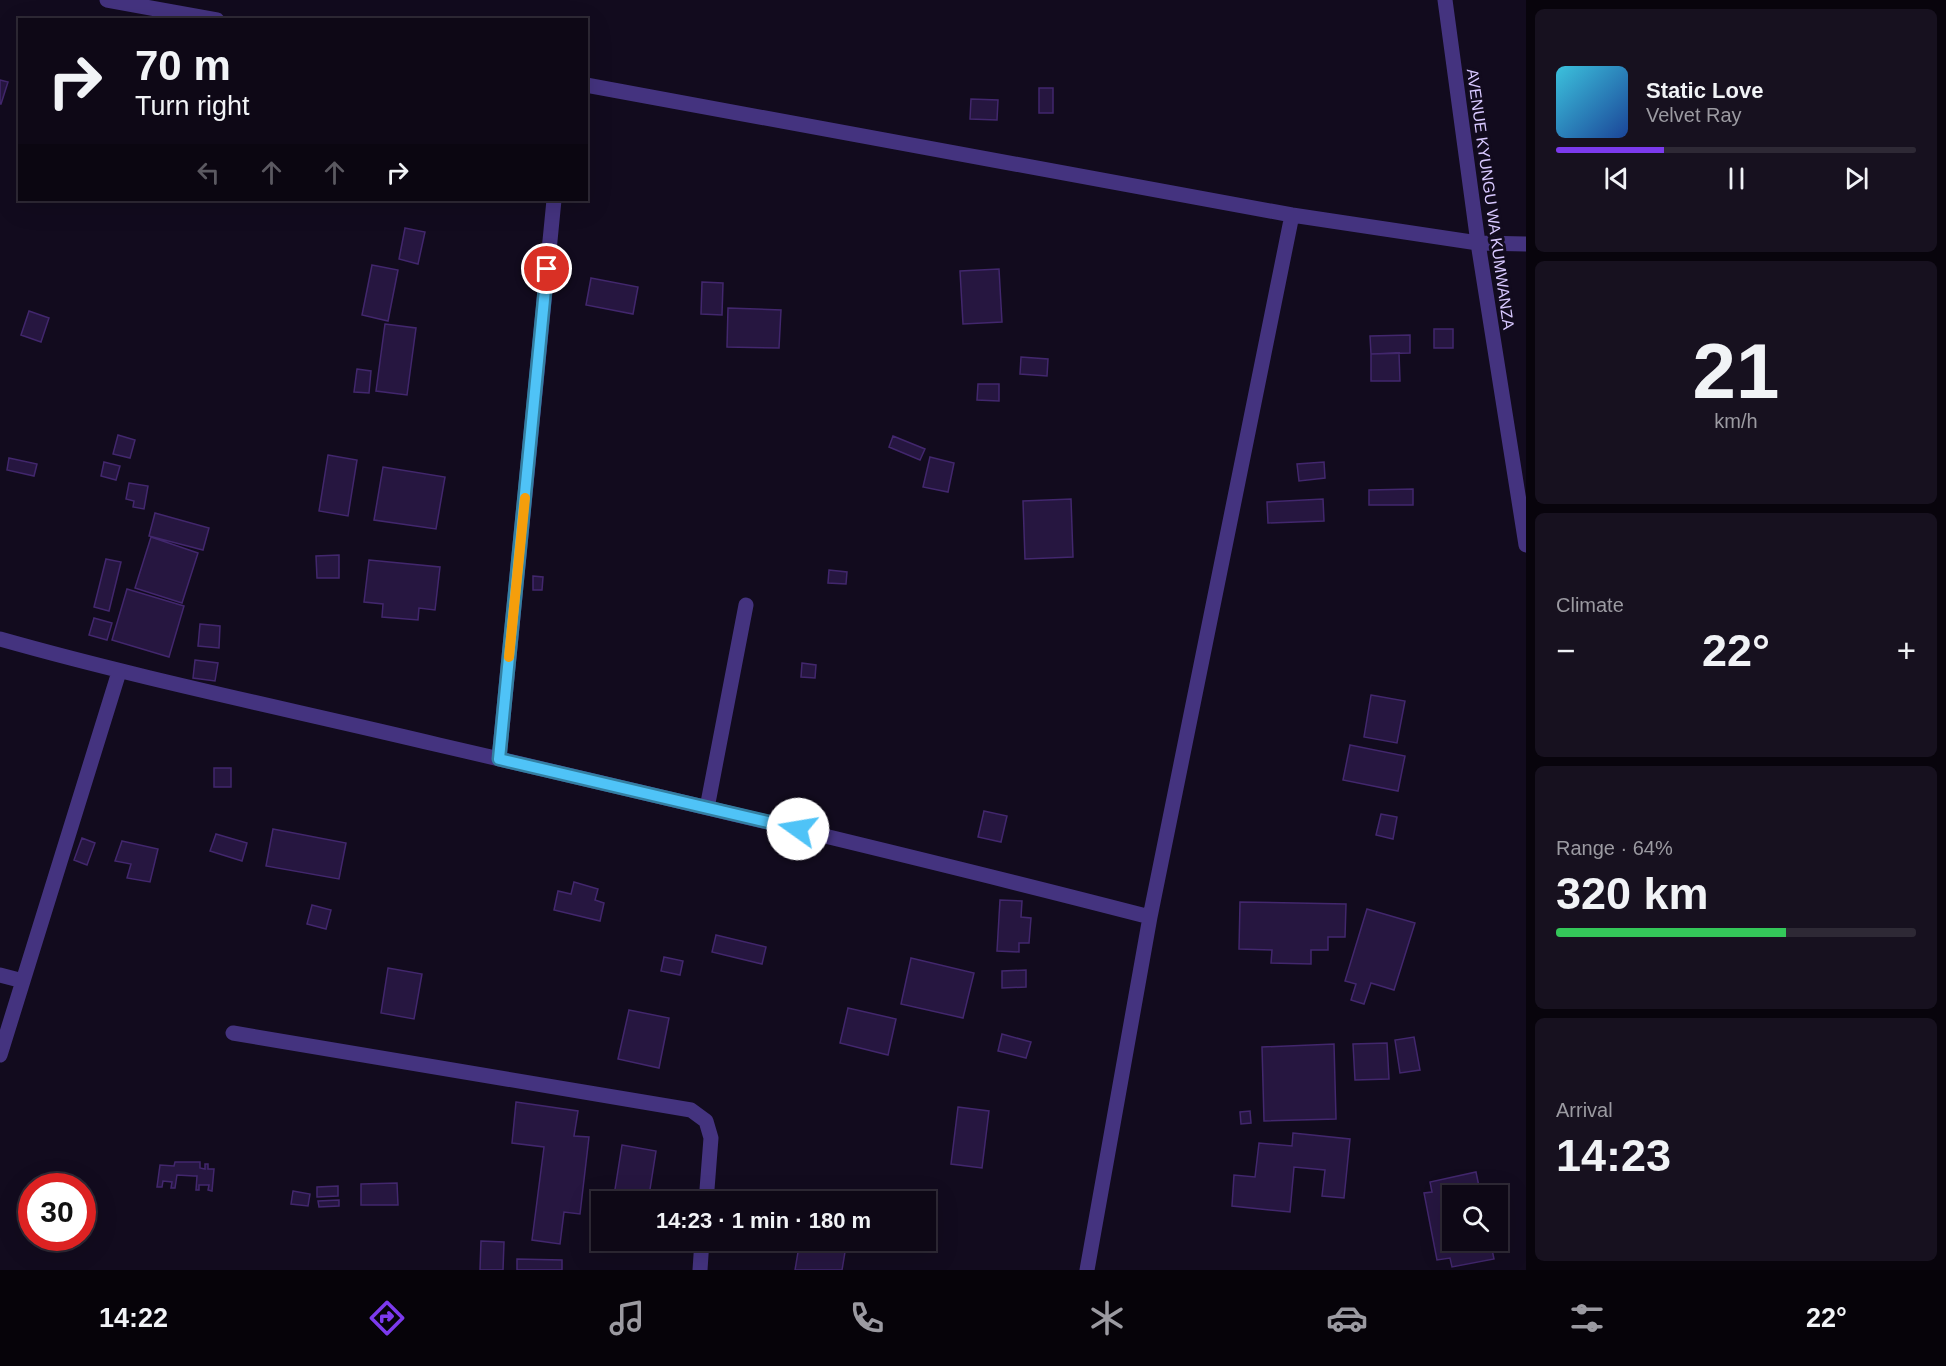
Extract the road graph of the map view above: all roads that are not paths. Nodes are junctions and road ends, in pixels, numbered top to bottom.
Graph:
1 (107, 0) edge
2 (1445, 0) edge
3 (206, 18) edge
4 (588, 85) edge
5 (554, 201) edge
6 (1292, 215) junction
7 (1478, 243) junction
8 (1526, 244) edge
9 (1526, 545) edge
10 (746, 605) dead end
11 (0, 639) edge
12 (119, 672) junction
13 (499, 759) junction
14 (708, 807) junction
15 (1150, 917) junction
16 (0, 975) edge
17 (23, 981) junction
18 (233, 1033) dead end
19 (0, 1055) edge
20 (707, 1191) edge
21 (701, 1251) edge
22 (700, 1270) edge
23 (1087, 1270) edge

1 - 3 street
2 - 7 street, AVENUE KYUNGU WA KUMWANZA
4 - 6 street
5 - 13 street
6 - 7 street
6 - 15 street
7 - 8 street
7 - 9 street, AVENUE KYUNGU WA KUMWANZA
10 - 14 street
11 - 12 street
12 - 13 street
12 - 17 street
13 - 14 street
14 - 15 street
15 - 23 street
16 - 17 street
17 - 19 street
18 - 20 street
21 - 22 street

